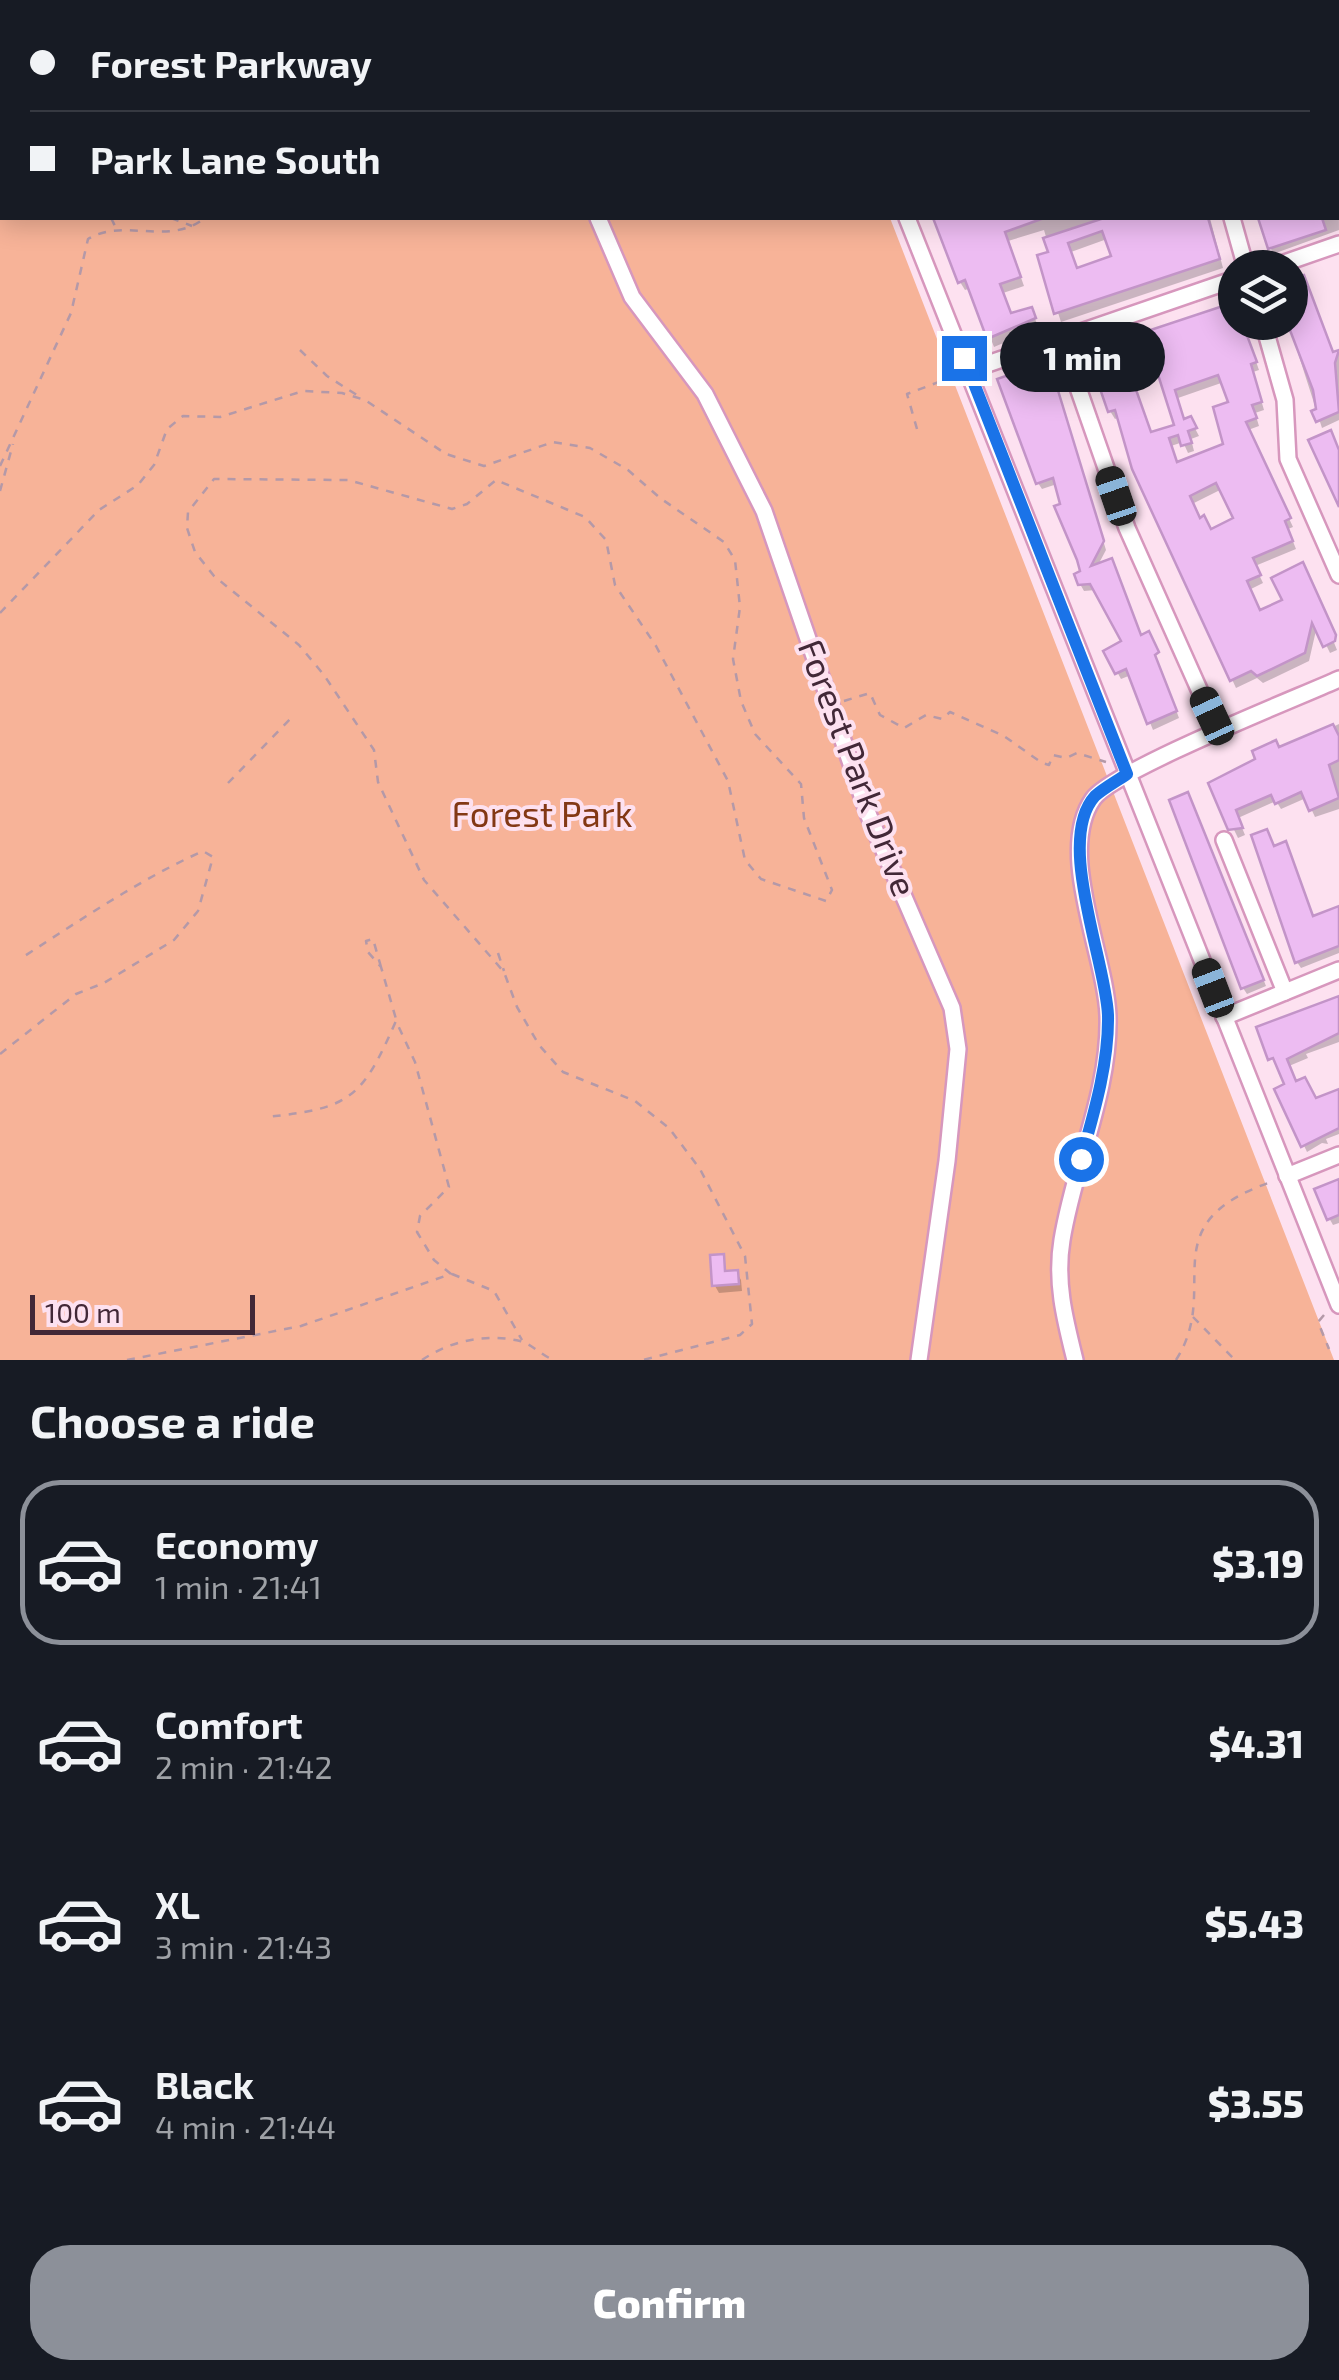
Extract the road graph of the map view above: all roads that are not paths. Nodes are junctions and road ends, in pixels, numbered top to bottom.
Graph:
1 (599, 220) edge
2 (908, 220) edge
3 (1233, 220) edge
4 (1339, 244) edge
5 (1241, 250) edge
6 (1308, 255) edge
7 (1218, 286) edge
8 (1061, 338) junction
9 (1268, 340) edge
10 (970, 370) junction
11 (1339, 576) edge
12 (1339, 679) edge
13 (1220, 734) junction
14 (1127, 774) junction
15 (1224, 840) dead end
16 (1339, 970) edge
17 (1285, 992) junction
18 (1224, 1016) junction
19 (1339, 1155) edge
20 (1279, 1179) junction
21 (1339, 1306) edge
22 (919, 1360) edge
23 (1075, 1360) edge

1 - 22 street, Forest Park Drive
2 - 10 street
3 - 5 street
4 - 6 street
7 - 8 street
8 - 10 street
8 - 13 street
9 - 11 street
10 - 14 street
12 - 13 street
13 - 14 street
14 - 18 street
14 - 23 street
15 - 17 street
16 - 17 street
17 - 18 street
18 - 20 street
19 - 20 street
20 - 21 street

